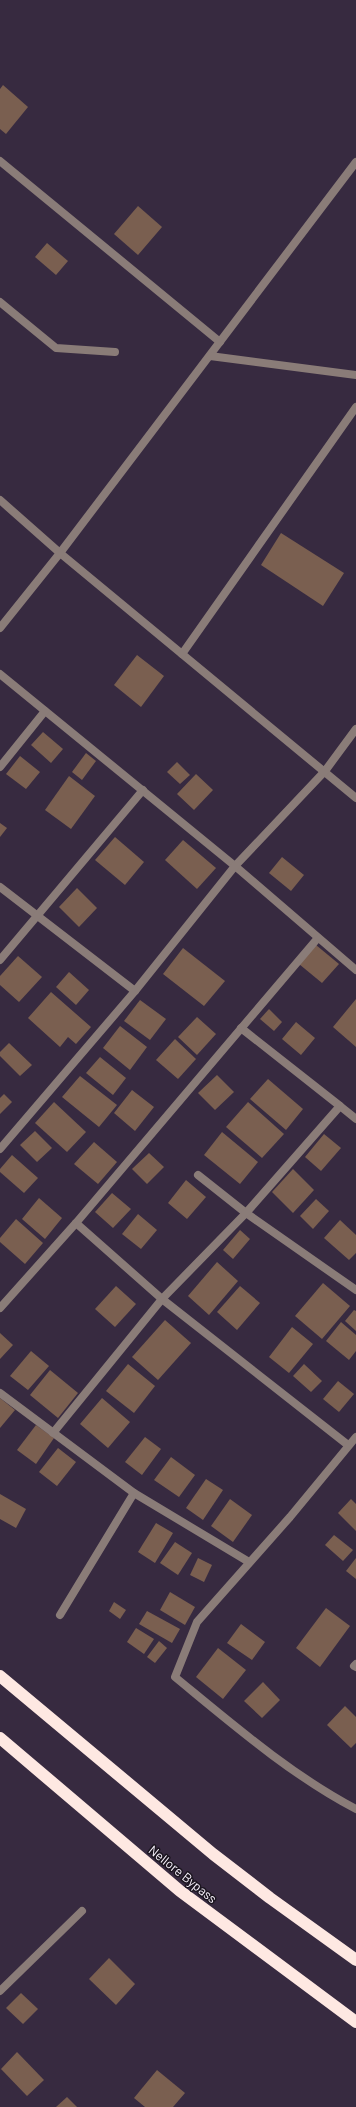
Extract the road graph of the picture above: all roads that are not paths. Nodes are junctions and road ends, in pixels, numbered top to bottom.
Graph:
1 (0, 161) edge
2 (356, 162) edge
3 (0, 302) edge
4 (220, 342) junction
5 (115, 352) dead end
6 (210, 356) junction
7 (356, 375) edge
8 (356, 407) edge
9 (0, 500) edge
10 (60, 553) junction
11 (0, 628) edge
12 (182, 654) junction
13 (0, 674) edge
14 (45, 711) junction
15 (356, 729) edge
16 (0, 767) edge
17 (325, 771) junction
18 (143, 790) junction
19 (356, 798) edge
20 (235, 866) junction
21 (0, 887) edge
22 (38, 915) junction
23 (317, 938) junction
24 (0, 960) edge
25 (356, 970) edge
26 (135, 992) junction
27 (241, 1028) junction
28 (340, 1106) junction
29 (356, 1119) edge
30 (0, 1149) edge
31 (198, 1175) dead end
32 (246, 1213) junction
33 (76, 1223) junction
34 (356, 1290) edge
35 (162, 1299) junction
36 (0, 1308) edge
37 (0, 1393) edge
38 (53, 1433) junction
39 (356, 1437) edge
40 (348, 1445) junction
41 (134, 1493) junction
42 (250, 1562) junction
43 (60, 1615) dead end
44 (356, 1664) edge
45 (356, 1667) edge
46 (0, 1676) edge
47 (0, 1738) edge
48 (356, 1809) edge
49 (82, 1911) dead end
50 (356, 1960) edge
51 (0, 1991) edge
52 (356, 2022) edge

1 - 4 street
2 - 4 street
3 - 5 street
4 - 6 street
6 - 7 street
6 - 10 street
8 - 12 street
9 - 10 street
10 - 11 street
10 - 12 street
12 - 17 street
13 - 14 street
14 - 16 street
14 - 18 street
15 - 17 street
17 - 19 street
17 - 20 street
18 - 20 street
18 - 22 street
20 - 23 street
20 - 26 street
21 - 22 street
22 - 24 street
22 - 26 street
23 - 25 street
23 - 27 street
26 - 30 street
27 - 28 street
27 - 33 street
28 - 29 street
28 - 32 street
31 - 32 street
32 - 34 street
32 - 35 street
33 - 35 street
33 - 36 street
35 - 38 street
35 - 40 street
37 - 38 street
38 - 41 street
39 - 40 street
40 - 42 street
41 - 42 street
41 - 43 street
42 - 48 street
44 - 45 street
46 - 50 highway
47 - 52 highway, Nellore Bypass
49 - 51 street

